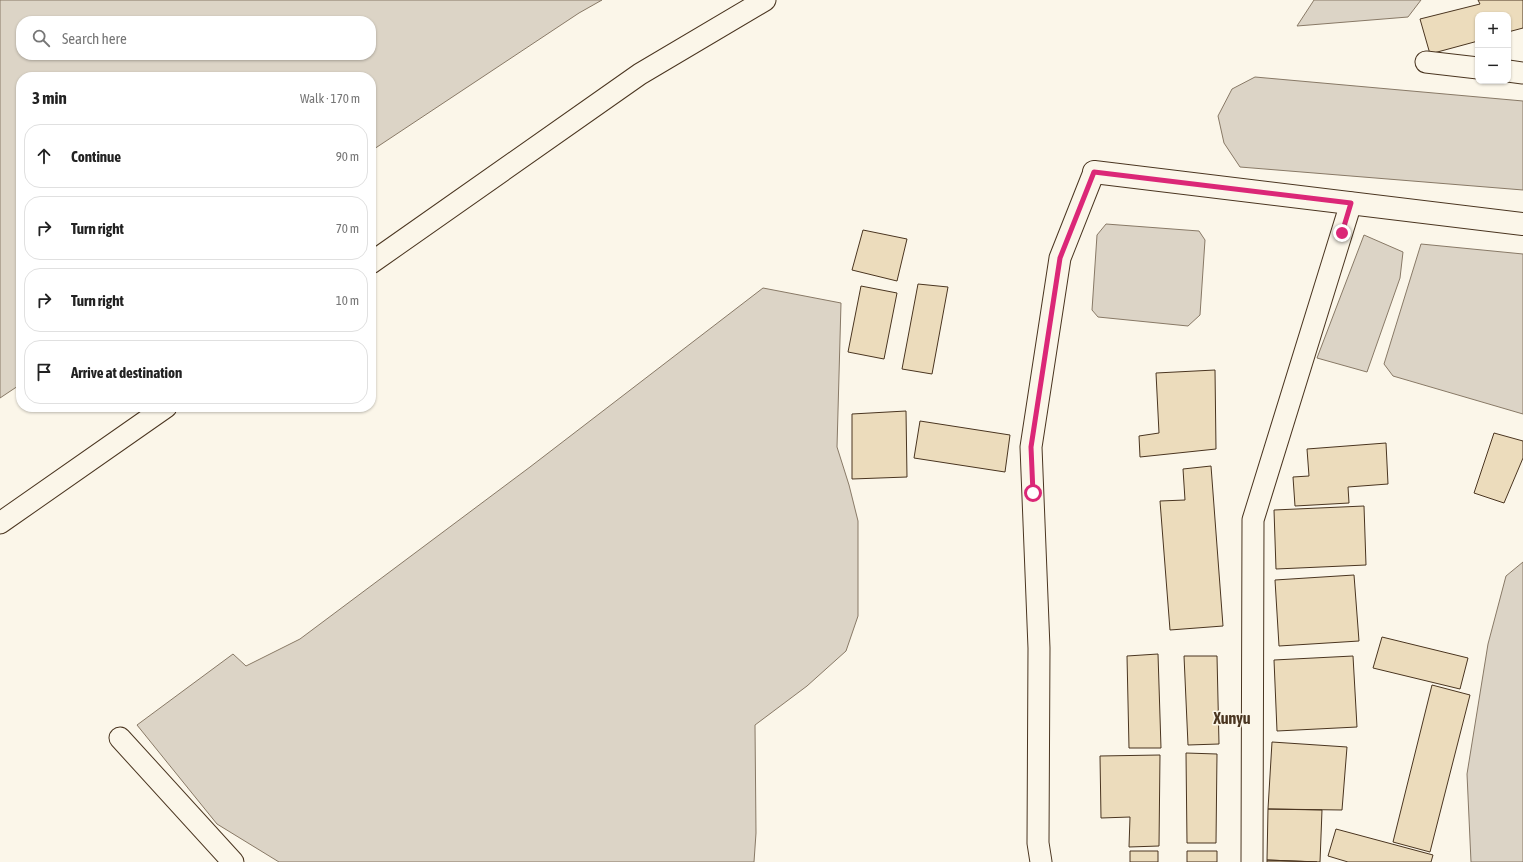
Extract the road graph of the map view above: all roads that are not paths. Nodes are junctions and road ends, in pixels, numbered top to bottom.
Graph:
1 (765, 0) edge
2 (1426, 62) dead end
3 (1475, 68) edge
4 (1511, 71) edge
5 (1523, 73) edge
6 (1094, 172) joint
7 (1351, 203) junction
8 (1523, 224) edge
9 (376, 259) edge
10 (159, 412) edge
11 (0, 523) edge
12 (120, 738) dead end
13 (233, 862) edge
14 (1041, 862) edge
15 (1252, 862) edge

1 - 9 street
2 - 3 street
4 - 5 street
6 - 7 street
6 - 14 street
7 - 8 street
7 - 15 street
10 - 11 street
12 - 13 street

